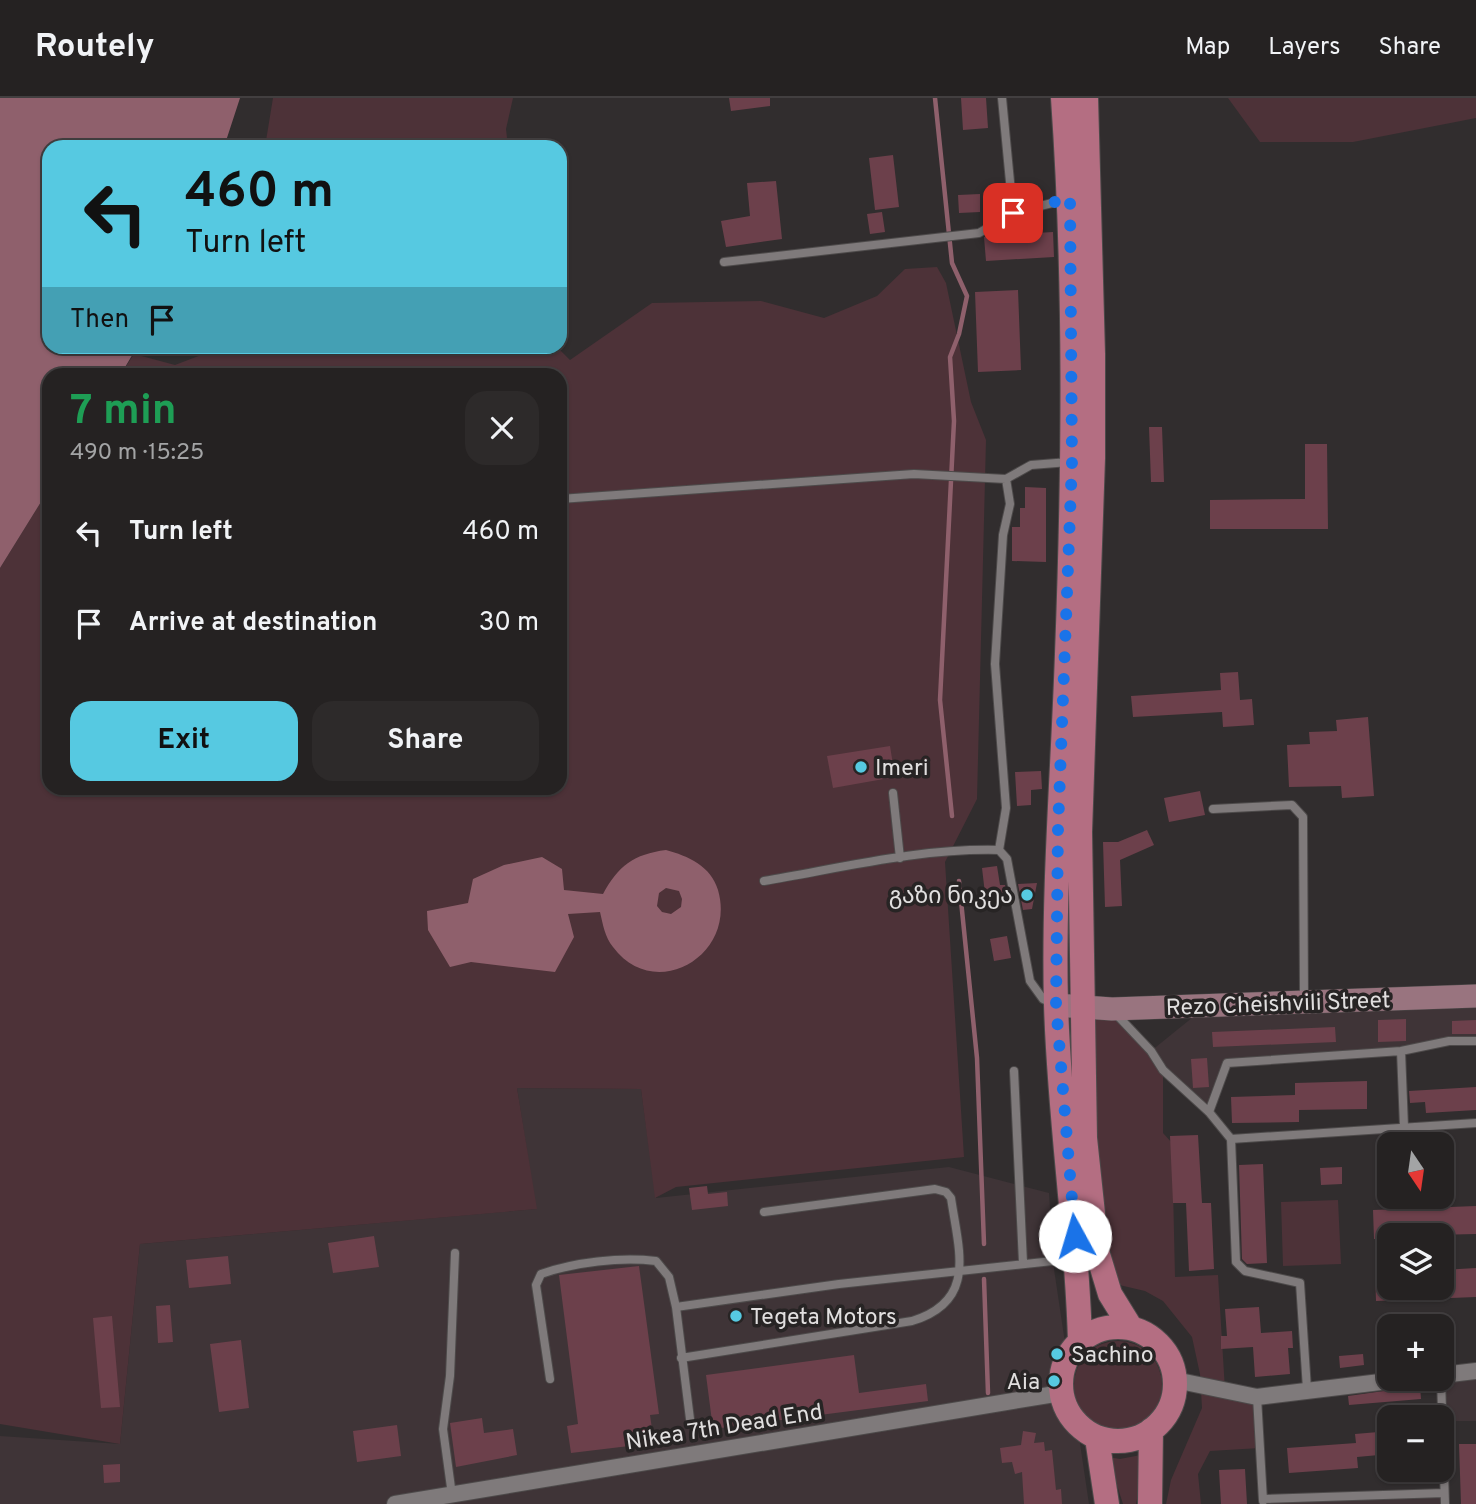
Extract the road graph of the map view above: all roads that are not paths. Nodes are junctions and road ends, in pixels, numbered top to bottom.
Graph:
1 (1002, 98) edge
2 (1063, 98) edge
3 (1086, 98) edge
4 (1070, 198) junction
5 (1013, 213) junction
6 (724, 262) dead end
7 (1072, 462) junction
8 (1006, 479) junction
9 (567, 499) edge
10 (893, 793) dead end
11 (1213, 809) dead end
12 (999, 850) junction
13 (901, 858) junction
14 (764, 881) dead end
15 (1476, 996) edge
16 (1304, 1002) junction
17 (1056, 1005) junction
18 (1081, 1009) junction
19 (1112, 1009) junction
20 (1476, 1041) edge
21 (1401, 1051) junction
22 (1014, 1071) dead end
23 (1209, 1112) junction
24 (1476, 1124) edge
25 (1404, 1127) junction
26 (1231, 1139) junction
27 (764, 1212) dead end
28 (455, 1253) dead end
29 (1078, 1258) junction
30 (1023, 1263) junction
31 (962, 1269) junction
32 (676, 1307) junction
33 (1131, 1328) junction
34 (1080, 1341) junction
35 (681, 1358) junction
36 (1476, 1371) edge
37 (1454, 1375) edge
38 (550, 1379) dead end
39 (1175, 1380) junction
40 (1377, 1382) edge
41 (1307, 1390) junction
42 (1442, 1391) edge
43 (1061, 1393) junction
44 (1257, 1397) junction
45 (690, 1419) dead end
46 (1151, 1430) junction
47 (1097, 1437) junction
48 (1444, 1493) junction
49 (452, 1495) junction
50 (1263, 1501) edge
51 (395, 1504) edge
52 (1107, 1504) edge
53 (1150, 1504) edge
54 (1444, 1504) edge

1 - 5 lane
2 - 4 main road
3 - 18 main road
4 - 5 lane
4 - 7 main road
5 - 6 lane
7 - 8 lane
7 - 17 main road
8 - 9 lane
8 - 12 lane
10 - 13 lane
11 - 16 lane
12 - 13 lane
12 - 17 lane
13 - 14 lane
15 - 16 main road, Rezo Cheishvili Street
16 - 19 main road, Rezo Cheishvili Street
17 - 18 main road, Rezo Cheishvili Street
17 - 29 main road
18 - 19 main road, Rezo Cheishvili Street
18 - 33 main road
19 - 23 lane
20 - 21 lane
21 - 23 lane
21 - 25 lane
22 - 30 lane
23 - 26 lane
24 - 25 lane
25 - 26 lane
26 - 41 lane
27 - 31 lane
28 - 49 lane
29 - 30 lane
29 - 34 main road
30 - 31 lane
31 - 32 lane
31 - 35 lane
32 - 35 lane
32 - 38 lane
33 - 34 main road
33 - 39 main road
34 - 43 main road
35 - 45 lane
36 - 37 street
39 - 44 street
39 - 46 main road
40 - 41 street
41 - 44 street
42 - 48 lane
43 - 47 main road
43 - 49 street, Nikea 7th Dead End
44 - 50 lane
46 - 47 main road
46 - 53 main road
47 - 52 main road
48 - 50 lane
48 - 54 lane
49 - 51 street, Nikea 7th Dead End

